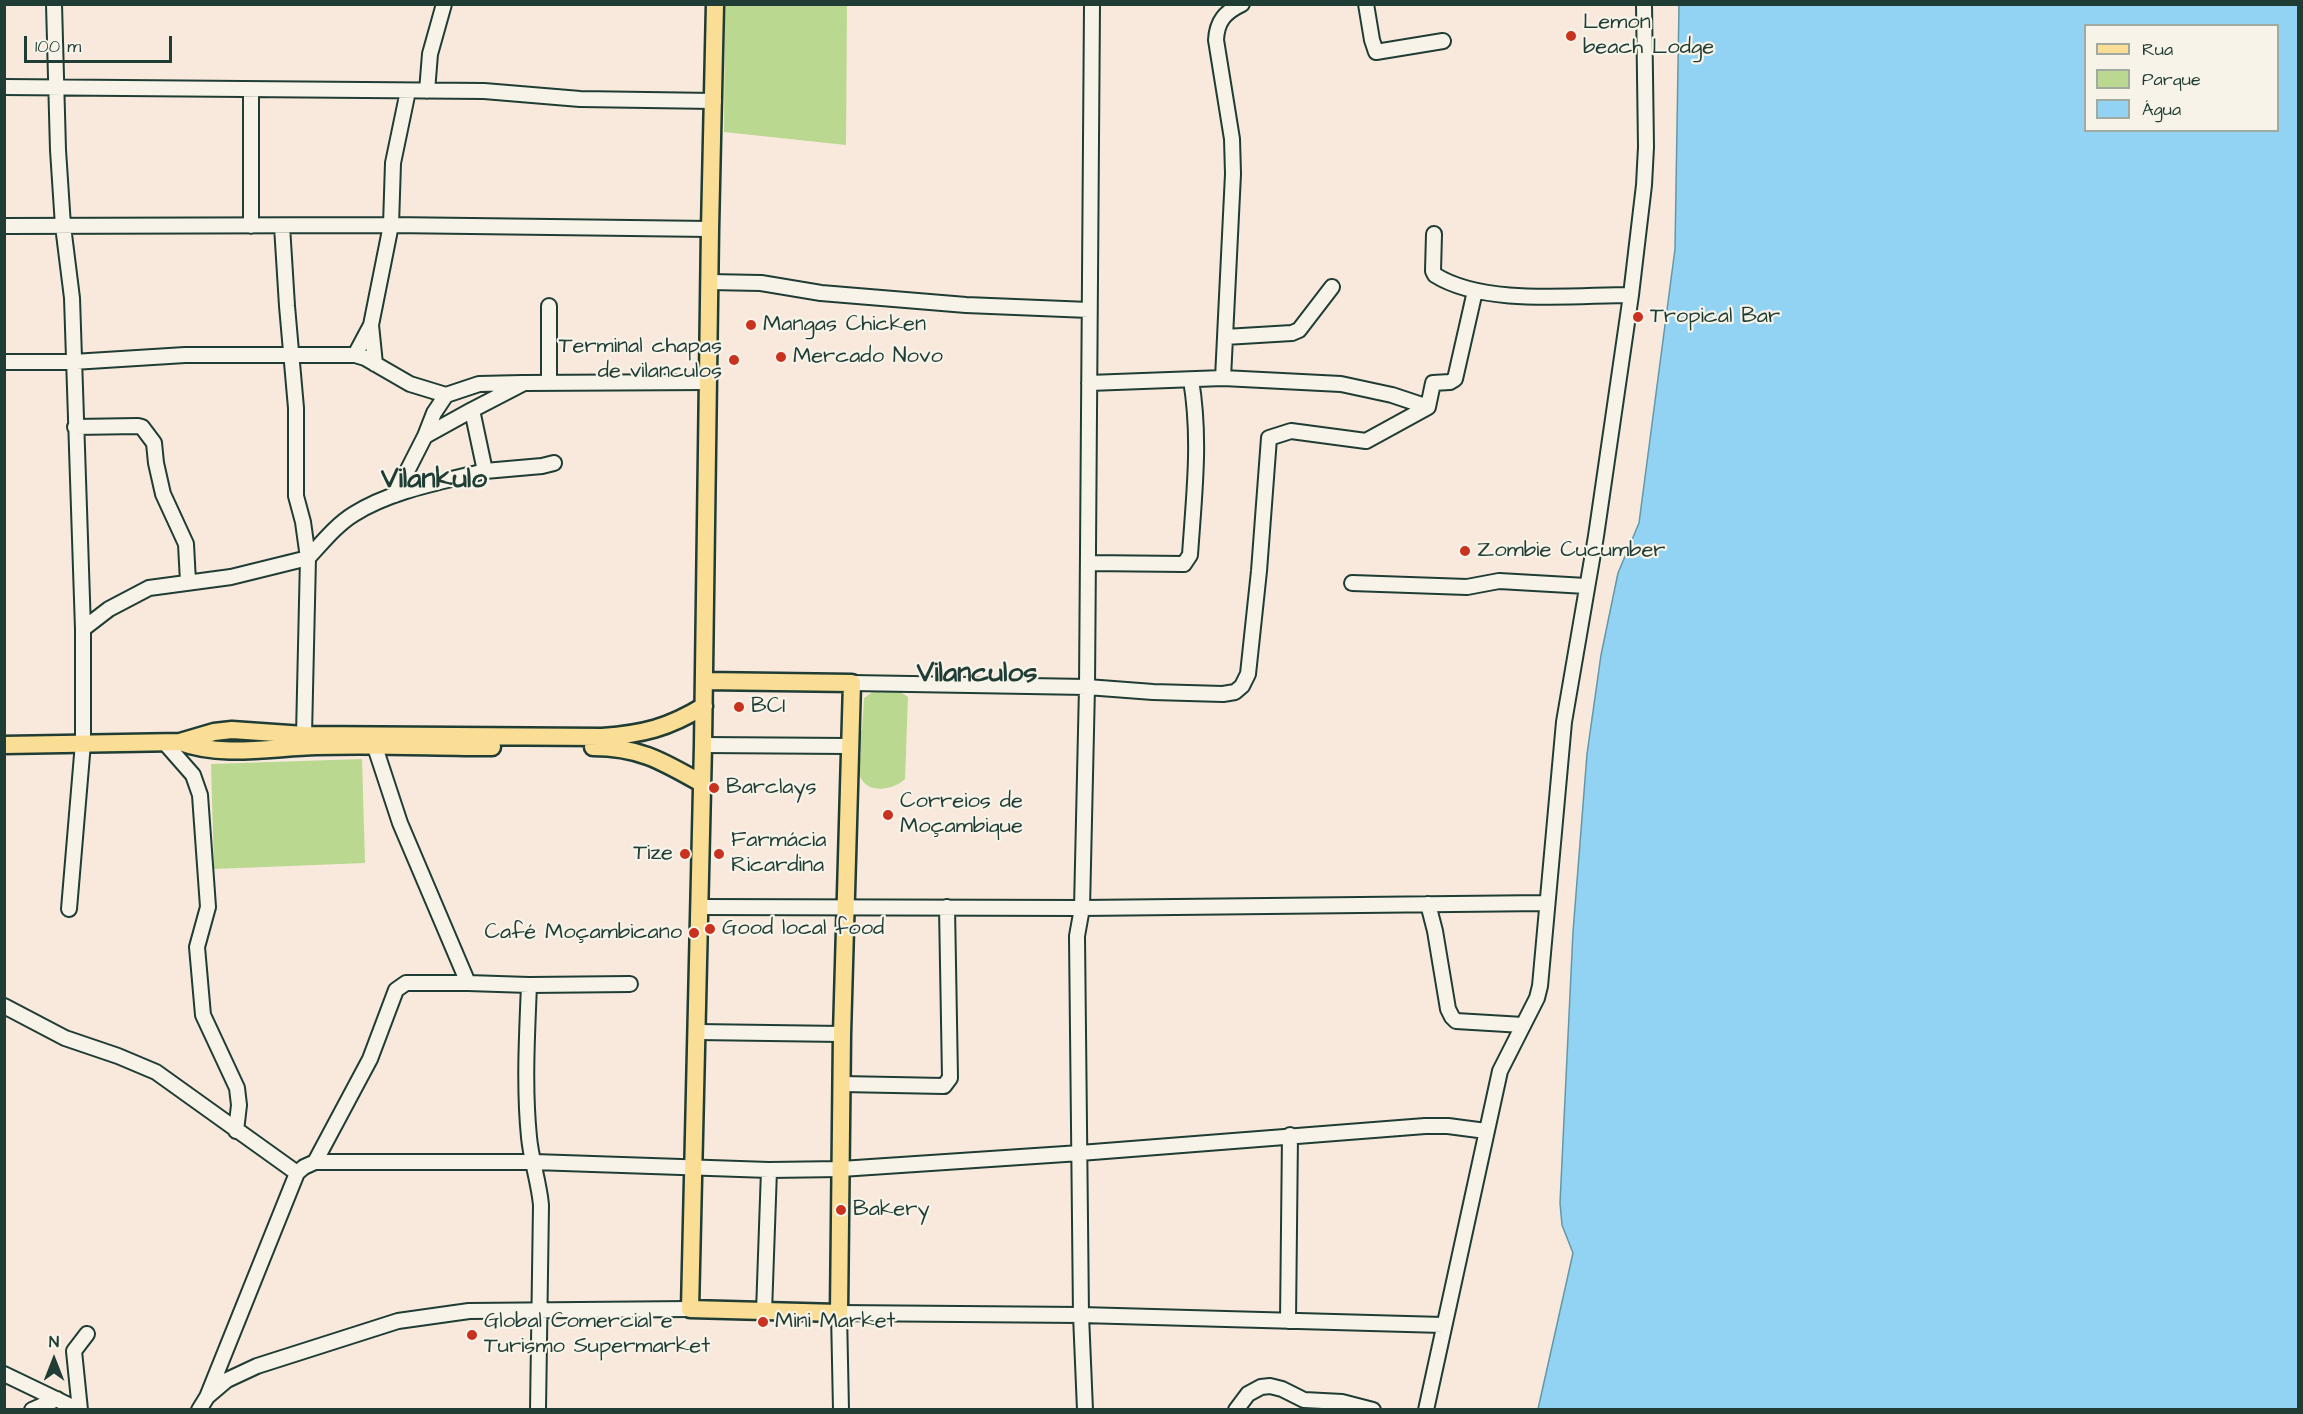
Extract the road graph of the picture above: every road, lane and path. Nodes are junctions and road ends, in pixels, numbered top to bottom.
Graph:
1 (54, 4) edge
2 (444, 4) edge
3 (716, 4) edge
4 (1092, 4) edge
5 (1242, 4) edge
6 (1366, 4) edge
7 (1644, 4) edge
8 (1443, 41) dead end
9 (4, 87) edge
10 (57, 88) junction
11 (251, 90) junction
12 (427, 91) junction
13 (408, 92) junction
14 (714, 101) junction
15 (391, 225) junction
16 (4, 226) edge
17 (63, 226) junction
18 (251, 226) junction
19 (282, 226) junction
20 (710, 229) junction
21 (1434, 234) dead end
22 (709, 282) junction
23 (1332, 287) dead end
24 (1475, 291) junction
25 (1631, 295) junction
26 (549, 306) dead end
27 (1089, 310) junction
28 (371, 325) junction
29 (1225, 337) junction
30 (355, 355) junction
31 (291, 356) junction
32 (4, 362) edge
33 (73, 362) junction
34 (375, 364) junction
35 (1223, 378) junction
36 (1191, 380) junction
37 (549, 382) junction
38 (708, 382) junction
39 (524, 383) junction
40 (1089, 383) junction
41 (446, 395) junction
42 (1428, 407) junction
43 (472, 410) junction
44 (75, 427) junction
45 (425, 436) junction
46 (554, 463) dead end
47 (485, 471) junction
48 (395, 495) junction
49 (308, 558) junction
50 (1088, 563) junction
51 (188, 582) junction
52 (1352, 583) dead end
53 (1586, 586) junction
54 (83, 629) junction
55 (704, 681) junction
56 (852, 683) junction
57 (1087, 687) junction
58 (704, 706) junction
59 (240, 731) junction
60 (216, 732) junction
61 (304, 735) junction
62 (172, 742) junction
63 (83, 743) junction
64 (4, 745) edge
65 (703, 745) junction
66 (849, 746) junction
67 (375, 747) junction
68 (216, 750) junction
69 (239, 750) junction
70 (701, 783) junction
71 (1546, 903) junction
72 (1428, 904) junction
73 (846, 906) junction
74 (699, 907) junction
75 (947, 907) junction
76 (1082, 908) junction
77 (69, 909) dead end
78 (468, 983) junction
79 (630, 984) dead end
80 (529, 985) junction
81 (4, 1006) edge
82 (1523, 1025) junction
83 (697, 1032) junction
84 (842, 1034) junction
85 (842, 1084) junction
86 (236, 1131) junction
87 (1486, 1131) junction
88 (1290, 1135) junction
89 (1080, 1153) junction
90 (315, 1162) junction
91 (534, 1162) junction
92 (693, 1167) junction
93 (841, 1169) junction
94 (769, 1170) junction
95 (297, 1173) junction
96 (690, 1308) junction
97 (540, 1309) junction
98 (764, 1312) junction
99 (839, 1313) junction
100 (1081, 1315) junction
101 (1288, 1321) junction
102 (1443, 1325) junction
103 (87, 1334) dead end
104 (4, 1374) edge
105 (207, 1397) junction
106 (57, 1399) junction
107 (32, 1410) edge
108 (80, 1410) edge
109 (199, 1410) edge
110 (538, 1410) edge
111 (841, 1410) edge
112 (1085, 1410) edge
113 (1236, 1410) edge
114 (1373, 1410) edge
115 (1426, 1410) edge

1 - 10 street
2 - 12 street
3 - 14 main road
4 - 27 street
5 - 29 street
6 - 8 street
7 - 25 street
9 - 10 street
10 - 11 street
10 - 17 street
11 - 13 street
11 - 18 street
12 - 13 street
12 - 14 street
13 - 15 street
14 - 20 main road
15 - 19 street
15 - 20 street
15 - 28 street
16 - 17 street
17 - 18 street
17 - 33 street
18 - 19 street
19 - 31 street
20 - 22 main road
21 - 24 street
22 - 27 street
22 - 38 main road
23 - 29 street
24 - 25 street
24 - 42 street
25 - 53 street
26 - 37 street
27 - 40 street
28 - 30 street
28 - 34 street
29 - 35 street
30 - 31 street
30 - 34 street
31 - 33 street
31 - 49 street
32 - 33 street
33 - 44 street
34 - 41 street
35 - 36 street
35 - 42 street
36 - 40 street
36 - 50 street
37 - 38 street
37 - 39 street
38 - 55 main road
39 - 41 street
39 - 43 street
40 - 50 street
41 - 45 street
42 - 57 street
43 - 45 street
43 - 47 street
44 - 51 street
44 - 54 street
45 - 48 street
46 - 47 street
47 - 48 street
48 - 49 street
49 - 51 street
49 - 61 street
50 - 57 street
51 - 54 street
52 - 53 street
53 - 71 street
54 - 63 street
55 - 56 main road
55 - 58 main road
56 - 57 street
56 - 66 main road
57 - 76 street
58 - 61 main road
58 - 65 main road
59 - 60 main road
59 - 61 main road
59 - 69 main road
60 - 62 main road
60 - 68 main road
62 - 63 main road
62 - 68 main road
62 - 86 street
63 - 64 main road
63 - 77 street
65 - 66 street
65 - 70 main road
66 - 73 main road
67 - 69 main road
67 - 70 main road
67 - 78 street
68 - 69 main road
70 - 74 main road
71 - 72 street
71 - 82 street
72 - 76 street
72 - 82 street
73 - 74 street
73 - 75 street
73 - 84 main road
74 - 83 main road
75 - 76 street
75 - 85 street
76 - 89 street
78 - 80 street
78 - 90 street
79 - 80 street
80 - 91 street
81 - 86 street
82 - 87 street
83 - 84 street
83 - 92 main road
84 - 85 main road
85 - 93 main road
86 - 95 street
87 - 88 street
87 - 102 street
88 - 89 street
88 - 101 street
89 - 93 street
89 - 100 street
90 - 91 street
90 - 95 street
91 - 92 street
91 - 97 street
92 - 94 street
92 - 96 main road
93 - 94 street
93 - 99 main road
94 - 98 street
95 - 105 street
96 - 97 street
96 - 98 main road
97 - 105 street
97 - 110 street
98 - 99 main road
99 - 100 street
99 - 111 street
100 - 101 street
100 - 112 street
101 - 102 street
102 - 115 street
103 - 108 street
104 - 106 street
105 - 109 street
106 - 107 street
106 - 108 street
113 - 114 street

